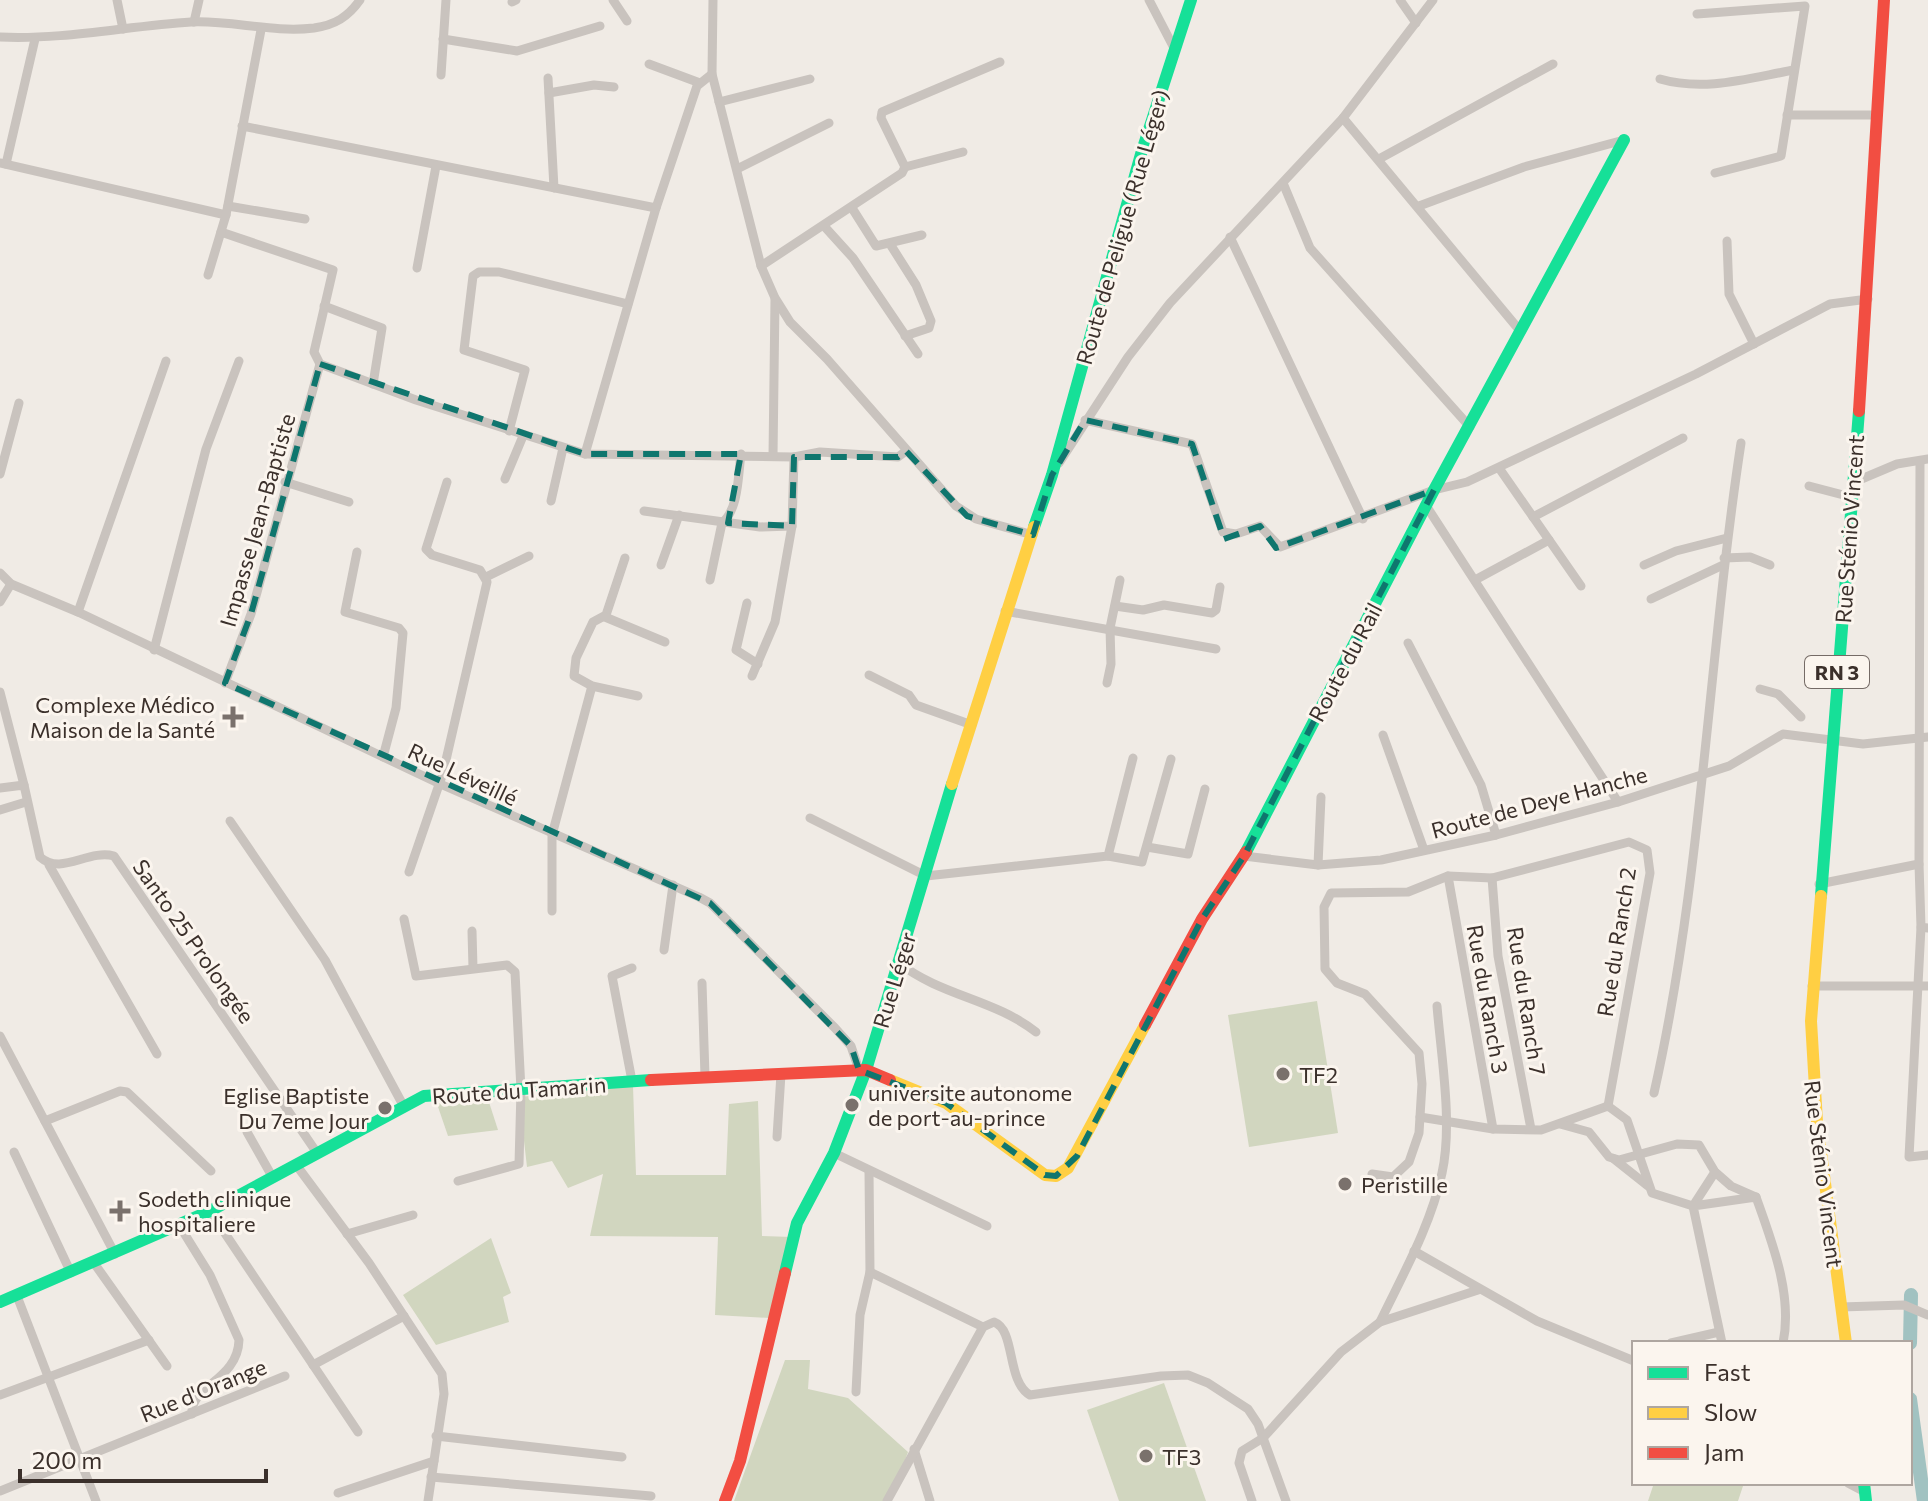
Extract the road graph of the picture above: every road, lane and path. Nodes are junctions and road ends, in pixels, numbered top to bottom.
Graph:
1 (117, 0) edge
2 (199, 0) edge
3 (360, 0) edge
4 (446, 0) edge
5 (613, 0) edge
6 (713, 0) edge
7 (1149, 0) edge
8 (1191, 0) edge
9 (1400, 0) edge
10 (1433, 0) edge
11 (1884, 0) edge
12 (1805, 3) edge
13 (1697, 14) dead end
14 (627, 21) dead end
15 (194, 22) junction
16 (1416, 23) junction
17 (600, 26) dead end
18 (123, 29) junction
19 (261, 30) junction
20 (0, 37) edge
21 (35, 39) junction
22 (443, 39) junction
23 (1174, 48) junction
24 (1000, 62) dead end
25 (649, 64) dead end
26 (1553, 64) dead end
27 (1794, 70) junction
28 (712, 74) junction
29 (441, 75) dead end
30 (548, 78) dead end
31 (810, 79) dead end
32 (1660, 79) dead end
33 (700, 83) junction
34 (614, 87) dead end
35 (549, 93) junction
36 (719, 102) junction
37 (1787, 115) junction
38 (1878, 115) junction
39 (1343, 118) junction
40 (829, 123) dead end
41 (242, 126) junction
42 (1624, 140) joint
43 (963, 152) dead end
44 (1379, 159) junction
45 (3, 164) edge
46 (436, 166) junction
47 (905, 167) junction
48 (737, 169) junction
49 (1715, 173) dead end
50 (1283, 183) junction
51 (554, 188) junction
52 (1419, 206) junction
53 (656, 208) junction
54 (852, 208) junction
55 (227, 210) junction
56 (305, 219) dead end
57 (824, 226) junction
58 (221, 232) junction
59 (922, 235) dead end
60 (1230, 237) junction
61 (1727, 241) dead end
62 (890, 244) junction
63 (761, 266) junction
64 (417, 268) dead end
65 (208, 275) dead end
66 (775, 298) junction
67 (1868, 299) junction
68 (628, 304) junction
69 (324, 306) junction
70 (1521, 332) junction
71 (905, 336) junction
72 (1754, 344) junction
73 (918, 354) dead end
74 (166, 361) dead end
75 (239, 361) dead end
76 (320, 364) junction
77 (373, 384) junction
78 (19, 403) dead end
79 (1085, 420) junction
80 (1470, 427) junction
81 (509, 431) junction
82 (523, 436) junction
83 (1683, 438) dead end
84 (1741, 443) dead end
85 (563, 448) junction
86 (906, 451) junction
87 (585, 454) junction
88 (741, 454) junction
89 (1056, 455) joint
90 (773, 456) junction
91 (794, 457) junction
92 (1924, 460) edge
93 (1499, 468) junction
94 (0, 474) edge
95 (1052, 475) junction
96 (505, 479) dead end
97 (285, 482) junction
98 (447, 482) dead end
99 (1852, 483) junction
100 (1809, 486) dead end
101 (1434, 490) junction
102 (1851, 497) junction
103 (551, 501) dead end
104 (349, 502) dead end
105 (1427, 507) junction
106 (644, 511) dead end
107 (679, 515) junction
108 (1533, 517) junction
109 (1363, 519) junction
110 (722, 523) junction
111 (792, 526) junction
112 (1033, 535) junction
113 (1727, 538) junction
114 (1549, 540) junction
115 (357, 552) dead end
116 (529, 556) dead end
117 (625, 558) dead end
118 (1925, 560) edge
119 (1724, 562) junction
120 (661, 565) dead end
121 (1644, 565) dead end
122 (1770, 565) dead end
123 (0, 573) edge
124 (486, 577) junction
125 (710, 580) dead end
126 (1120, 580) dead end
127 (1475, 580) junction
128 (11, 584) junction
129 (1581, 586) dead end
130 (1220, 587) dead end
131 (1651, 599) dead end
132 (0, 602) edge
133 (747, 603) dead end
134 (1115, 606) junction
135 (1005, 611) junction
136 (78, 612) junction
137 (605, 617) junction
138 (1110, 628) junction
139 (665, 642) dead end
140 (1408, 643) dead end
141 (1216, 649) dead end
142 (154, 650) junction
143 (758, 664) junction
144 (869, 675) dead end
145 (752, 676) dead end
146 (225, 683) junction
147 (1107, 683) dead end
148 (592, 686) junction
149 (1760, 689) dead end
150 (0, 692) edge
151 (638, 696) dead end
152 (1801, 717) dead end
153 (972, 725) junction
154 (1383, 735) dead end
155 (1923, 738) edge
156 (1831, 742) junction
157 (383, 757) junction
158 (1133, 758) dead end
159 (1171, 759) dead end
160 (1700, 776) junction
161 (438, 783) junction
162 (24, 785) junction
163 (0, 788) edge
164 (1205, 789) dead end
165 (1321, 797) dead end
166 (26, 802) junction
167 (1618, 802) junction
168 (0, 810) edge
169 (810, 818) dead end
170 (230, 821) dead end
171 (552, 835) junction
172 (1496, 835) junction
173 (1147, 847) junction
174 (1424, 850) junction
175 (1108, 856) junction
176 (1244, 856) junction
177 (1919, 864) junction
178 (49, 865) junction
179 (1318, 865) junction
180 (409, 872) dead end
181 (926, 876) junction
182 (1448, 876) junction
183 (1492, 878) junction
184 (1819, 884) junction
185 (673, 885) junction
186 (552, 911) dead end
187 (404, 919) dead end
188 (1924, 927) edge
189 (472, 931) dead end
190 (664, 950) dead end
191 (899, 963) junction
192 (473, 968) junction
193 (632, 968) dead end
194 (702, 983) dead end
195 (1812, 986) junction
196 (1928, 986) edge
197 (1915, 987) junction
198 (1437, 1006) dead end
199 (1036, 1032) dead end
200 (0, 1036) edge
201 (157, 1054) dead end
202 (863, 1070) junction
203 (781, 1074) junction
204 (705, 1076) junction
205 (632, 1081) junction
206 (521, 1090) junction
207 (1654, 1093) dead end
208 (403, 1105) junction
209 (1608, 1106) junction
210 (1420, 1117) junction
211 (1444, 1120) junction
212 (45, 1121) junction
213 (1558, 1124) junction
214 (1493, 1129) junction
215 (1531, 1129) junction
216 (247, 1132) dead end
217 (777, 1137) dead end
218 (14, 1152) dead end
219 (317, 1153) junction
220 (834, 1153) junction
221 (1640, 1155) junction
222 (1928, 1155) edge
223 (1614, 1159) junction
224 (297, 1166) junction
225 (211, 1171) dead end
226 (869, 1171) junction
227 (1715, 1172) junction
228 (1372, 1174) dead end
229 (1056, 1176) joint
230 (273, 1178) junction
231 (458, 1181) dead end
232 (1648, 1186) junction
233 (1756, 1197) junction
234 (1693, 1206) junction
235 (210, 1211) junction
236 (413, 1215) dead end
237 (179, 1225) junction
238 (987, 1226) dead end
239 (347, 1234) junction
240 (1414, 1251) junction
241 (115, 1254) junction
242 (94, 1263) junction
243 (870, 1272) junction
244 (71, 1273) junction
245 (1478, 1290) junction
246 (17, 1296) junction
247 (0, 1302) edge
248 (1841, 1307) junction
249 (1928, 1315) edge
250 (404, 1316) junction
251 (1380, 1322) junction
252 (983, 1327) junction
253 (1719, 1332) junction
254 (149, 1340) junction
255 (1680, 1341) edge
256 (1721, 1341) edge
257 (1783, 1341) edge
258 (1846, 1341) edge
259 (1632, 1352) edge
260 (1623, 1357) junction
261 (1632, 1360) edge
262 (313, 1365) junction
263 (167, 1366) dead end
264 (285, 1376) dead end
265 (49, 1380) junction
266 (856, 1392) dead end
267 (0, 1395) edge
268 (192, 1414) junction
269 (358, 1432) dead end
270 (436, 1436) junction
271 (1263, 1438) junction
272 (914, 1449) junction
273 (622, 1457) dead end
274 (80, 1460) junction
275 (434, 1461) junction
276 (431, 1477) junction
277 (0, 1491) edge
278 (338, 1493) dead end
279 (651, 1496) dead end
280 (427, 1500) edge
281 (96, 1501) edge
282 (725, 1501) edge
283 (887, 1501) edge
284 (930, 1501) edge
285 (1252, 1501) edge
286 (1286, 1501) edge

1 - 18 street
2 - 15 street
3 - 19 street
4 - 22 street
5 - 14 street
6 - 28 street
7 - 23 street
8 - 23 street, Route de Peligue (Rue Léger)
9 - 16 street
10 - 16 street
11 - 38 street, Rue Sténio Vincent / RN 3
12 - 13 street
12 - 27 street
15 - 18 street
15 - 19 street
16 - 39 street
17 - 22 street
18 - 21 street
19 - 41 street
20 - 21 street
21 - 45 street
22 - 29 street
23 - 89 street, Route de Peligue (Rue Léger)
24 - 47 street
25 - 33 street
26 - 44 street
27 - 32 street
27 - 37 street
28 - 33 street
28 - 36 street
30 - 35 street
31 - 36 street
33 - 53 street
34 - 35 street
35 - 51 street
36 - 48 street
37 - 38 street
37 - 49 street
38 - 67 street, Rue Sténio Vincent / RN 3
39 - 44 street
39 - 50 street
40 - 48 street
41 - 46 street
41 - 55 street
42 - 52 street
42 - 70 street, Route du Rail
43 - 47 street
44 - 52 street
45 - 55 street
46 - 51 street
46 - 64 street
47 - 54 street
48 - 63 street
50 - 60 street
50 - 80 street
51 - 53 street
52 - 70 street
53 - 68 street
54 - 57 street
54 - 62 street
55 - 56 street
55 - 58 street
57 - 63 street
57 - 71 street
58 - 65 street
58 - 69 street, Impasse Jean-Baptiste
59 - 62 street
60 - 79 street
60 - 109 street
61 - 72 street
62 - 71 street
63 - 66 street
66 - 86 street
66 - 90 street
67 - 72 street
67 - 99 street, Rue Sténio Vincent / RN 3
68 - 81 street
68 - 87 street
69 - 76 street, Impasse Jean-Baptiste
69 - 77 street
70 - 80 street, Route du Rail
71 - 73 street
72 - 93 street
74 - 136 street
75 - 142 street
76 - 77 street
76 - 97 street, Impasse Jean-Baptiste
77 - 81 street
78 - 94 street
79 - 95 street
79 - 109 street
80 - 101 street, Route du Rail
81 - 82 street
82 - 85 street
82 - 96 street
83 - 108 street
84 - 113 street
85 - 87 street
85 - 103 street
86 - 91 street
86 - 112 street
87 - 88 street
88 - 90 street
88 - 110 street
89 - 95 street, Rue Léger
90 - 91 street
91 - 111 street
92 - 99 street
92 - 118 street
93 - 101 street
93 - 108 street
95 - 112 street, Rue Léger
97 - 104 street
97 - 146 street, Impasse Jean-Baptiste
98 - 124 street
99 - 102 street, Rue Sténio Vincent / RN 3
100 - 102 street
101 - 105 street, Route du Rail
101 - 109 street
102 - 156 street, Rue Sténio Vincent / RN 3
105 - 127 street
105 - 176 street, Route du Rail
106 - 107 street
107 - 110 street
107 - 120 street
108 - 114 street
110 - 111 street
110 - 125 street
111 - 143 street
112 - 135 street, Rue Léger
113 - 119 street
113 - 121 street
114 - 127 street
114 - 129 street
115 - 157 street
116 - 124 street
117 - 137 street
118 - 155 street
119 - 122 street
119 - 131 street
119 - 160 street
123 - 128 street, Rue Léveillé
124 - 161 street
126 - 134 street
127 - 167 street
128 - 132 street
128 - 136 street, Rue Léveillé
130 - 134 street
133 - 143 street
134 - 138 street
135 - 138 street
135 - 153 street, Rue Léger
136 - 142 street, Rue Léveillé
137 - 139 street
137 - 148 street
138 - 141 street
138 - 147 street
140 - 172 street
142 - 146 street, Rue Léveillé
143 - 145 street
144 - 153 street
146 - 157 street, Rue Léveillé
148 - 151 street
148 - 171 street
149 - 152 street
150 - 162 street
153 - 181 street, Rue Léger
154 - 174 street
155 - 156 street, Route de Deye Hanche
155 - 177 street
156 - 160 street, Route de Deye Hanche
156 - 184 street, Rue Sténio Vincent / RN 3
157 - 161 street, Rue Léveillé
158 - 175 street
159 - 173 street
160 - 167 street, Route de Deye Hanche
160 - 207 street
161 - 171 street, Rue Léveillé
161 - 180 street
162 - 163 street
162 - 166 street
164 - 173 street
165 - 179 street
166 - 168 street
166 - 178 street
167 - 172 street, Route de Deye Hanche
169 - 181 street
170 - 208 street
171 - 185 street, Rue Léveillé
171 - 186 street
172 - 174 street, Route de Deye Hanche
173 - 175 street
174 - 179 street, Route de Deye Hanche
175 - 181 street
176 - 179 street, Route de Deye Hanche
176 - 229 street, Route du Rail
177 - 184 street
177 - 188 street
178 - 201 street
178 - 219 street, Santo 25 Prolongée
181 - 191 street, Rue Léger
182 - 183 street, Rue du Ranch 2
182 - 210 street, Rue du Ranch 2
182 - 214 street, Rue du Ranch 3
183 - 209 street, Rue du Ranch 2
183 - 215 street, Rue du Ranch 7
184 - 195 street, Rue Sténio Vincent / RN 3
185 - 190 street
185 - 202 street, Rue Léveillé
187 - 192 street
188 - 197 street
189 - 192 street
191 - 199 street
191 - 202 street, Rue Léger
192 - 206 street
193 - 205 street
194 - 204 street
195 - 197 street
195 - 248 street, Rue Sténio Vincent / RN 3
196 - 197 street
197 - 222 street
198 - 211 street
200 - 212 street
202 - 203 street, Route du Tamarin
202 - 220 street, Rue Léger
202 - 229 street, Route du Tamarin
203 - 204 street, Route du Tamarin
203 - 217 street
204 - 205 street, Route du Tamarin
205 - 206 street, Route du Tamarin
206 - 208 street, Route du Tamarin
206 - 231 street
208 - 219 street, Route du Tamarin
209 - 213 street
209 - 221 street
210 - 211 street
210 - 228 street
211 - 214 street
211 - 240 street
212 - 225 street
212 - 241 street
213 - 215 street
213 - 223 street
214 - 215 street
216 - 230 street
218 - 244 street
219 - 224 street, Route du Tamarin
220 - 226 street
220 - 282 street, Rue Léger
221 - 223 street
221 - 227 street
221 - 232 street
223 - 232 street
224 - 230 street, Route du Tamarin
224 - 239 street
226 - 238 street
226 - 243 street
227 - 233 street
227 - 234 street
230 - 235 street, Route du Tamarin
232 - 234 street
233 - 234 street
233 - 257 street
234 - 253 street
235 - 237 street, Route du Tamarin
235 - 262 street
236 - 239 street
237 - 241 street, Route du Tamarin
237 - 268 street
239 - 250 street
240 - 245 street
240 - 251 street
241 - 242 street, Route du Tamarin
242 - 244 street, Route du Tamarin
242 - 254 street
243 - 252 street
243 - 266 street
244 - 246 street, Route du Tamarin
245 - 251 street
245 - 260 street
246 - 247 street, Route du Tamarin
246 - 265 street
248 - 249 street
248 - 258 street, Rue Sténio Vincent / RN 3
250 - 262 street
250 - 270 street
251 - 271 street
252 - 271 street
252 - 272 street
253 - 255 street
253 - 256 street
254 - 263 street
254 - 265 street
259 - 260 street
260 - 261 street
262 - 269 street
264 - 268 street, Rue d'Orange
265 - 267 street
265 - 274 street
268 - 274 street, Rue d'Orange
270 - 273 street
270 - 275 street
271 - 285 street
271 - 286 street
272 - 283 street
272 - 284 street
274 - 277 street, Rue d'Orange
274 - 281 street
275 - 276 street
275 - 278 street
276 - 279 street
276 - 280 street

